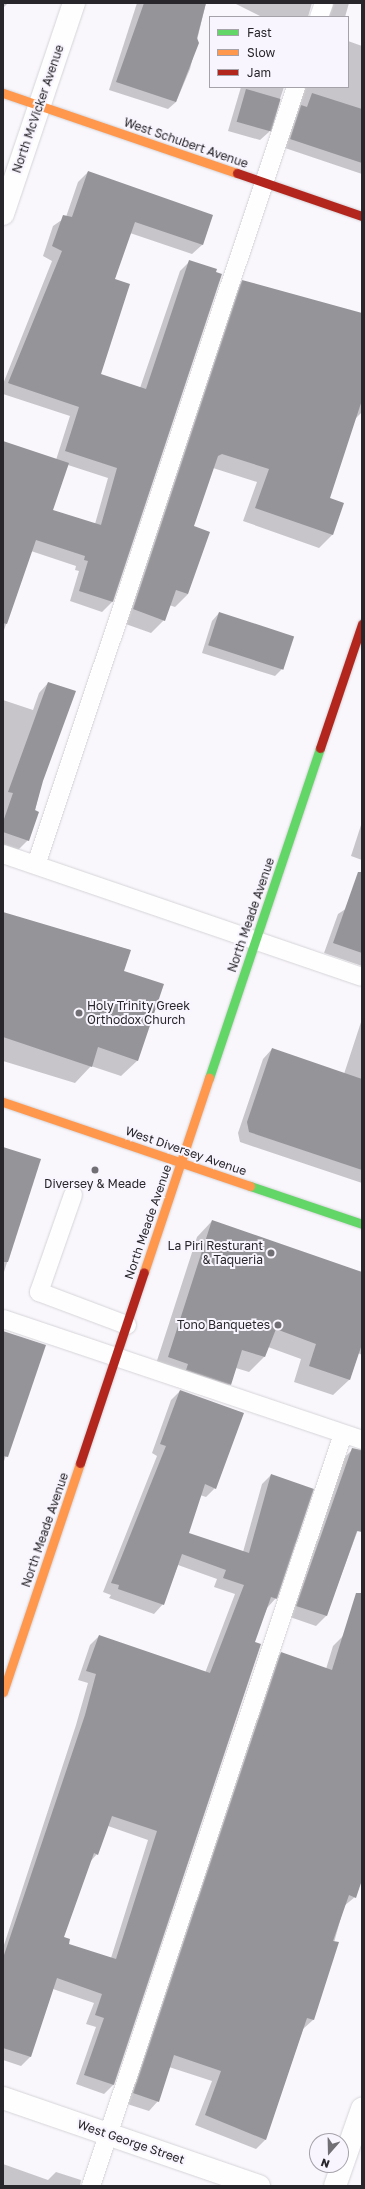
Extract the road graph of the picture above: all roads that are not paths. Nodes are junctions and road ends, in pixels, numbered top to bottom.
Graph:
1 (74, 3) edge
2 (324, 3) edge
3 (320, 16) edge
4 (296, 88) edge
5 (3, 93) edge
6 (40, 105) junction
7 (264, 182) junction
8 (3, 214) edge
9 (362, 216) edge
10 (362, 624) edge
11 (3, 854) edge
12 (36, 865) junction
13 (256, 940) junction
14 (362, 977) edge
15 (3, 1102) edge
16 (181, 1162) junction
17 (73, 1195) dead end
18 (362, 1224) edge
19 (3, 1319) edge
20 (127, 1324) junction
21 (116, 1357) junction
22 (343, 1434) junction
23 (362, 1440) edge
24 (3, 1692) edge
25 (3, 2098) edge
26 (362, 2108) edge
27 (108, 2134) junction
28 (91, 2186) edge
29 (259, 2186) edge
30 (335, 2186) edge

1 - 6 street, North McVicker Avenue
2 - 3 lane
4 - 7 lane
5 - 6 street, West Schubert Avenue
6 - 7 street, West Schubert Avenue
6 - 8 street, North McVicker Avenue
7 - 9 street, West Schubert Avenue
7 - 12 lane
10 - 13 street, North Meade Avenue
11 - 12 lane
12 - 13 lane
13 - 14 lane
13 - 16 street, North Meade Avenue
15 - 16 street, West Diversey Avenue
16 - 18 street, West Diversey Avenue
16 - 20 street, North Meade Avenue
17 - 20 lane
19 - 21 lane
20 - 21 street, North Meade Avenue
21 - 22 lane
21 - 24 street, North Meade Avenue
22 - 23 lane
22 - 27 lane
25 - 27 street, West George Street
26 - 30 street
27 - 28 lane
27 - 29 street, West George Street

